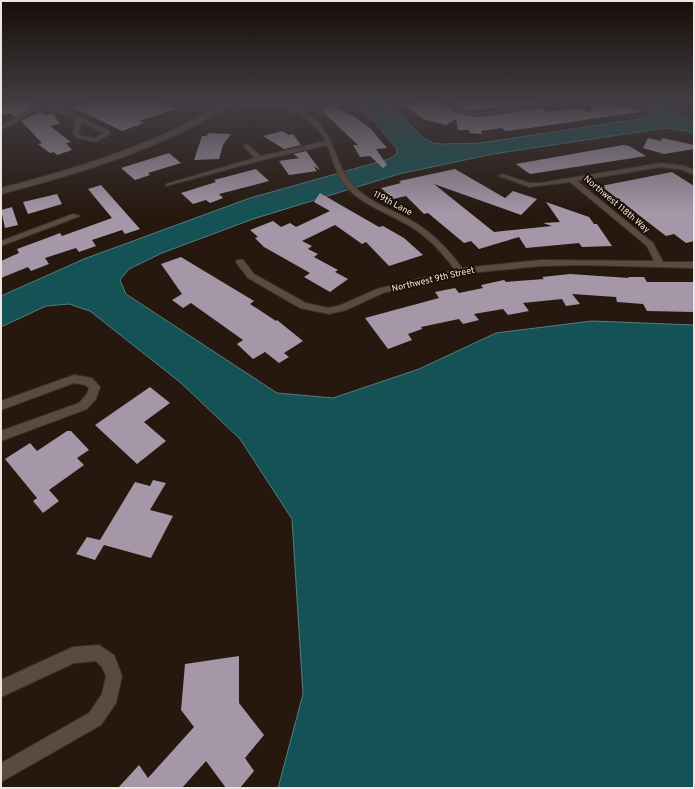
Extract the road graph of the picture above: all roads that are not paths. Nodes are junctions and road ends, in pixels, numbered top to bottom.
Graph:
1 (140, 140) edge
2 (154, 140) edge
3 (330, 142) joint
4 (246, 146) dead end
5 (259, 158) junction
6 (694, 173) edge
7 (502, 176) dead end
8 (572, 180) junction
9 (1, 184) edge
10 (168, 185) dead end
11 (1, 191) edge
12 (76, 216) dead end
13 (1, 244) edge
14 (240, 262) dead end
15 (660, 264) junction
16 (694, 265) edge
17 (460, 271) junction
18 (1, 406) edge
19 (1, 436) edge
20 (1, 689) edge
21 (1, 773) edge

1 - 9 street
2 - 11 street
3 - 5 street
3 - 17 street, 119th Lane
4 - 5 street
5 - 10 street
6 - 8 street
7 - 8 street
8 - 15 street, Northwest 118th Way
12 - 13 street
14 - 17 street, Northwest 9th Street
15 - 16 street, Northwest 9th Street
15 - 17 street, Northwest 9th Street
18 - 19 street
20 - 21 street

